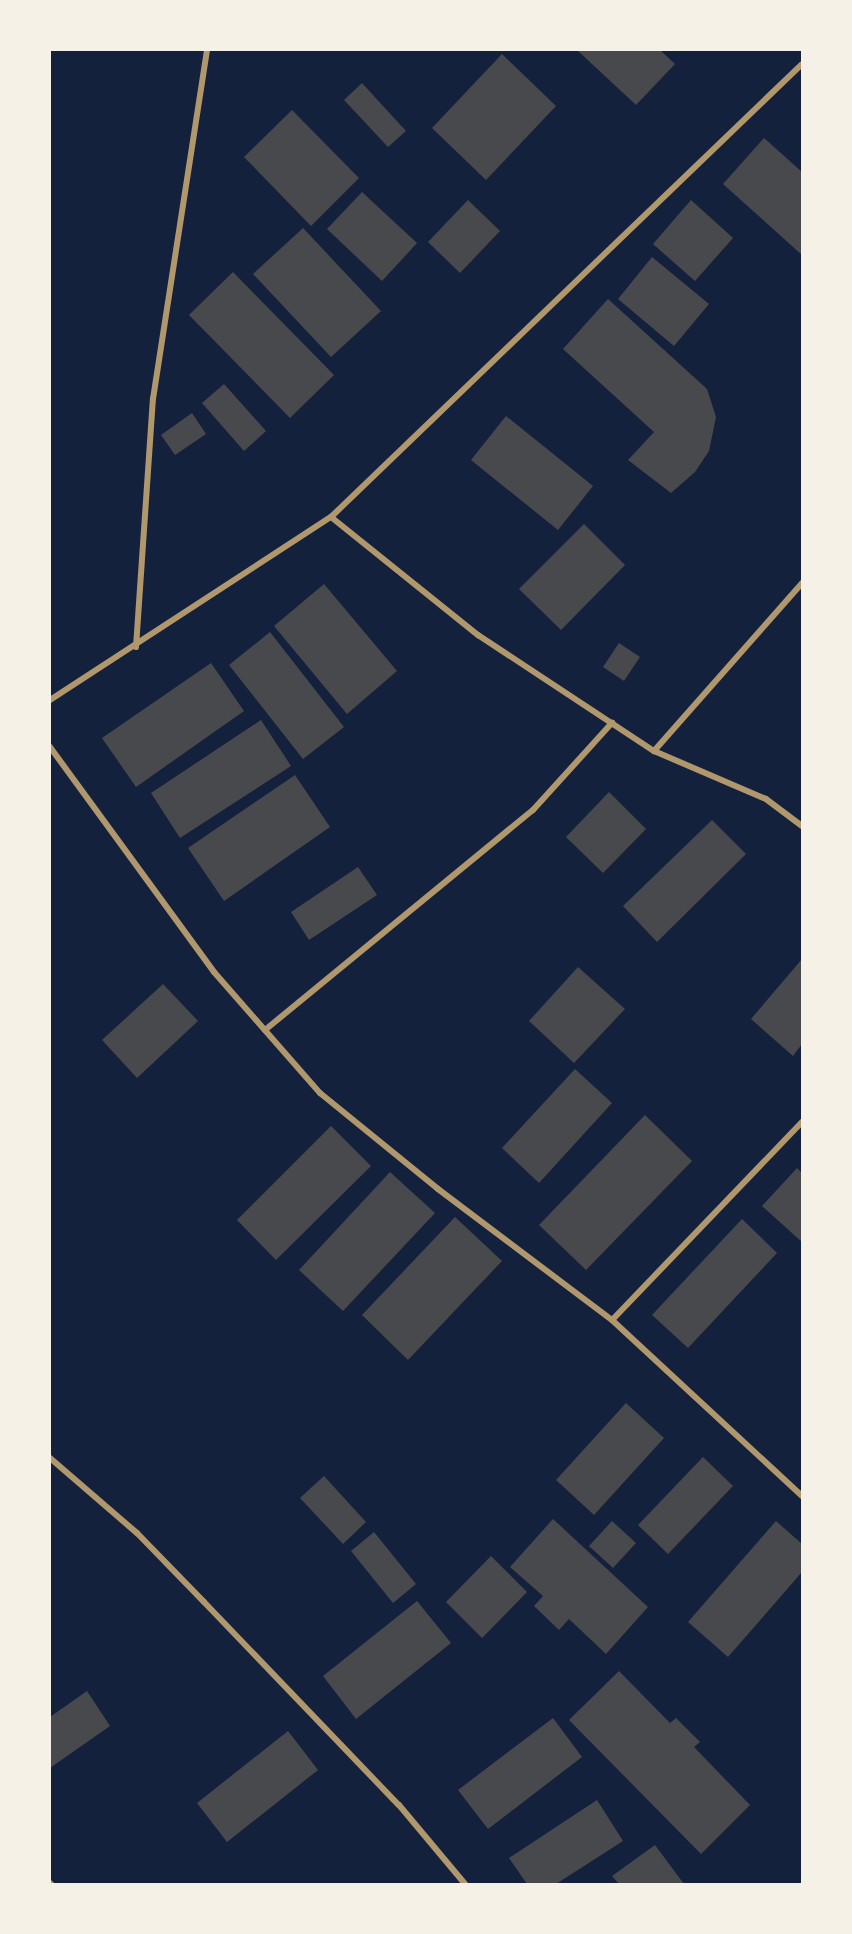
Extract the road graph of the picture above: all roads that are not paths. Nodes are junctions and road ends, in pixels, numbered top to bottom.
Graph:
1 (207, 50) edge
2 (802, 64) edge
3 (331, 517) junction
4 (802, 583) edge
5 (136, 647) junction
6 (50, 700) edge
7 (612, 723) junction
8 (50, 747) edge
9 (654, 751) junction
10 (802, 826) edge
11 (265, 1030) junction
12 (802, 1122) edge
13 (612, 1320) junction
14 (50, 1458) edge
15 (802, 1496) edge
16 (465, 1884) edge

1 - 5 street
2 - 3 street
3 - 5 street
3 - 7 street
4 - 9 street
5 - 6 street
7 - 9 street
7 - 11 street
8 - 11 street
9 - 10 street
11 - 13 street
12 - 13 street
13 - 15 street
14 - 16 street

